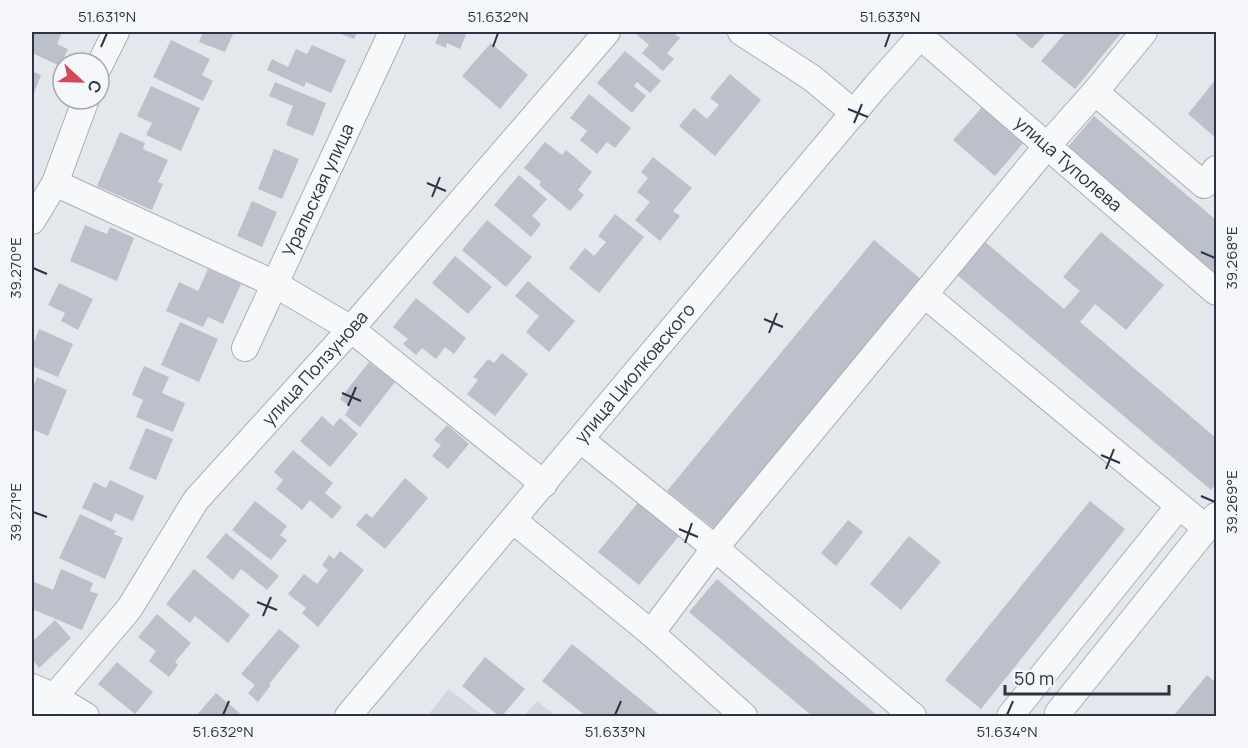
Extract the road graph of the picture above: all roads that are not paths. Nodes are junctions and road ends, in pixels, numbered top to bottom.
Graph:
1 (116, 32) edge
2 (392, 32) edge
3 (607, 32) edge
4 (741, 32) edge
5 (1144, 32) edge
6 (922, 34) edge
7 (106, 51) edge
8 (1095, 92) junction
9 (82, 111) edge
10 (854, 113) junction
11 (1047, 146) junction
12 (55, 183) junction
13 (1212, 183) edge
14 (32, 221) edge
15 (275, 284) junction
16 (1216, 292) edge
17 (925, 295) junction
18 (351, 329) junction
19 (245, 348) dead end
20 (581, 440) junction
21 (544, 484) junction
22 (1179, 506) junction
23 (513, 520) junction
24 (1211, 522) edge
25 (715, 548) junction
26 (651, 633) junction
27 (32, 687) edge
28 (55, 697) junction
29 (1059, 713) dead end
30 (38, 717) edge
31 (86, 717) edge
32 (348, 717) edge
33 (744, 717) edge
34 (913, 717) edge
35 (1010, 717) edge

1 - 7 street
2 - 15 street, Уральская улица
3 - 18 street, улица Ползунова
4 - 10 street
5 - 8 street
6 - 10 street, улица Циолковского
6 - 11 street, улица Туполева
8 - 11 street
8 - 13 street
9 - 12 street
10 - 20 street, улица Циолковского
11 - 16 street, улица Туполева
11 - 17 street
12 - 14 street
12 - 15 street
15 - 18 street
15 - 19 street, Уральская улица
17 - 22 street
17 - 25 street
18 - 21 street
18 - 28 street, улица Ползунова
20 - 21 street, улица Циолковского
20 - 25 street
21 - 23 street, улица Циолковского
22 - 24 street
22 - 35 street
23 - 26 street
23 - 32 street, улица Циолковского
24 - 29 street
25 - 26 street
25 - 34 street
26 - 33 street
27 - 28 street
28 - 30 street, улица Ползунова
28 - 31 street

